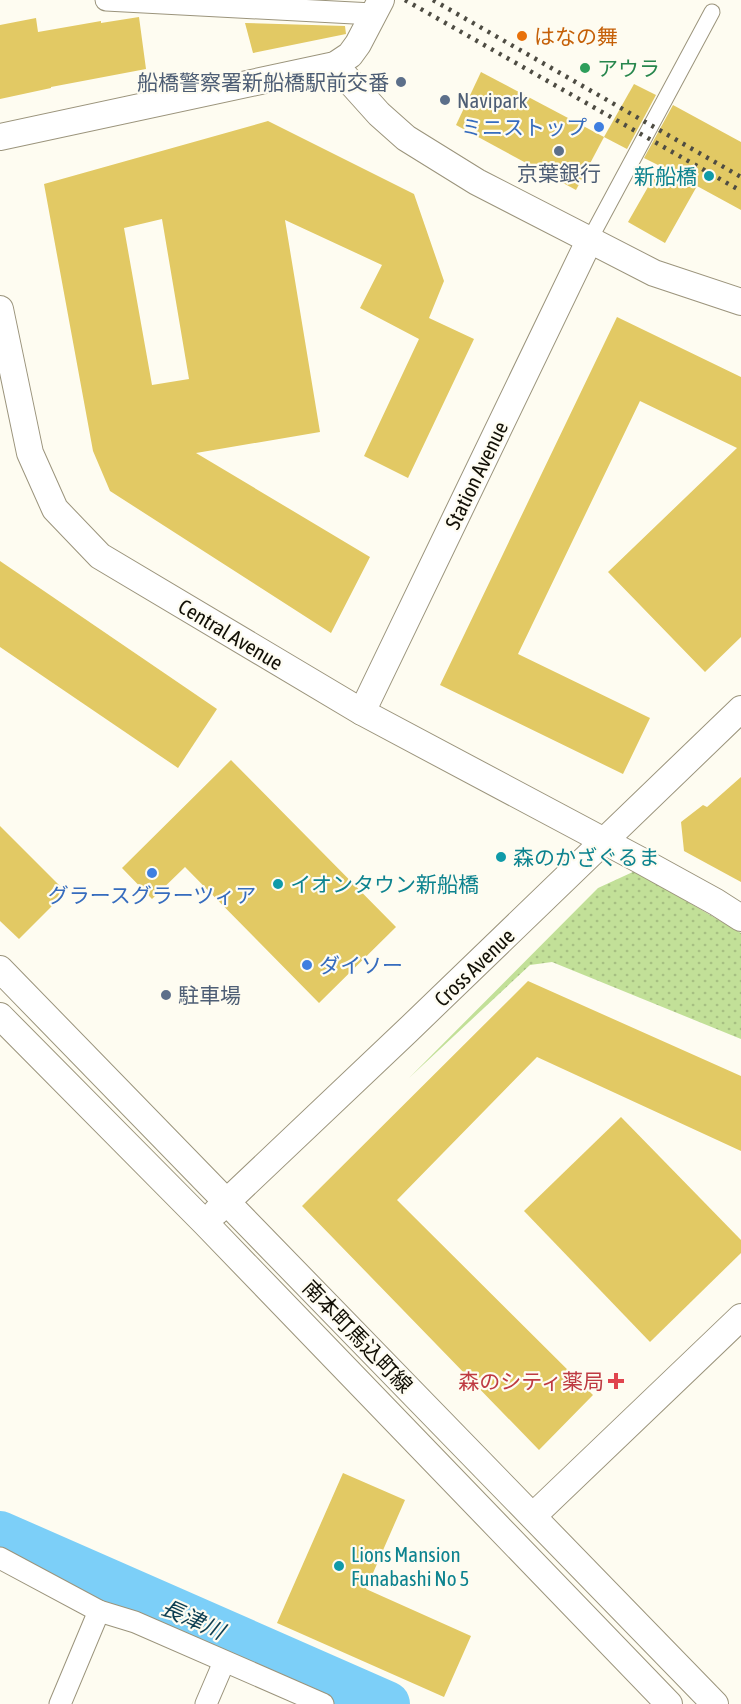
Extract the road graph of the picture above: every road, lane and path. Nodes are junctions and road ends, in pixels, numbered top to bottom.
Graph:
1 (106, 0) edge
2 (377, 7) edge
3 (712, 12) dead end
4 (335, 65) junction
5 (0, 137) edge
6 (590, 239) junction
7 (741, 302) edge
8 (0, 309) edge
9 (741, 709) edge
10 (362, 712) junction
11 (604, 842) junction
12 (741, 918) edge
13 (0, 969) edge
14 (0, 1016) edge
15 (227, 1202) junction
16 (205, 1223) junction
17 (741, 1317) edge
18 (533, 1516) junction
19 (0, 1558) edge
20 (99, 1611) junction
21 (224, 1662) junction
22 (60, 1704) edge
23 (206, 1704) edge
24 (323, 1704) edge
25 (669, 1704) edge
26 (715, 1704) edge

1 - 2 street
2 - 4 street
3 - 6 street
4 - 5 street
4 - 6 street
6 - 7 street
6 - 10 street, Station Avenue
8 - 10 street, Central Avenue
9 - 11 street, Cross Avenue
10 - 11 street, Central Avenue
11 - 12 street, Central Avenue
11 - 15 street, Cross Avenue
13 - 15 street, 南本町馬込町線
14 - 16 street, 南本町馬込町線
15 - 16 street, Cross Avenue
15 - 18 street, 南本町馬込町線
16 - 25 street, 南本町馬込町線
17 - 18 street
18 - 26 street, 南本町馬込町線
19 - 20 street
20 - 21 street
20 - 22 street
21 - 23 street
21 - 24 street

